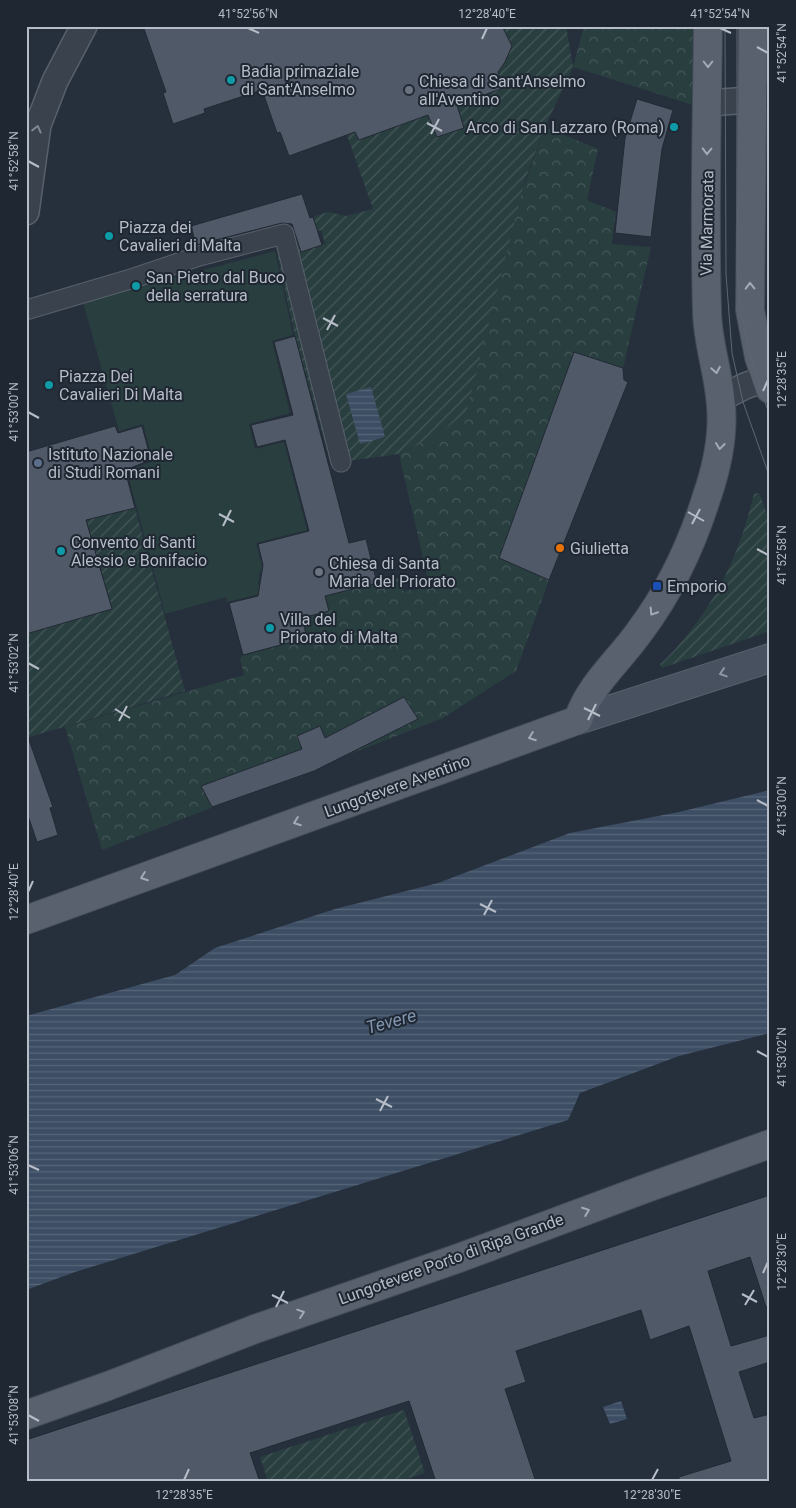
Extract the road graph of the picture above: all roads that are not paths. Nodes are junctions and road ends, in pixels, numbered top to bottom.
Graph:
1 (84, 26) edge
2 (708, 26) edge
3 (752, 26) edge
4 (761, 98) edge
5 (708, 103) junction
6 (26, 212) edge
7 (26, 310) edge
8 (768, 382) edge
9 (721, 398) junction
10 (340, 462) dead end
11 (770, 658) edge
12 (578, 720) junction
13 (26, 920) edge
14 (770, 1144) edge
15 (770, 1156) edge
16 (647, 1188) junction
17 (255, 1329) junction
18 (26, 1396) edge
19 (26, 1415) edge

6 -> 1 street
2 -> 5 main road, Via Marmorata
3 - 4 main road
4 - 5 street
8 -> 4 main road
5 -> 9 main road, Via Marmorata
7 - 10 street
8 - 9 street
9 -> 12 main road, Via Marmorata
11 -> 12 main road, Lungotevere Aventino
12 -> 13 main road, Lungotevere Aventino
14 - 16 main road, Lungotevere Porto di Ripa Grande
15 - 16 main road, Lungotevere Porto di Ripa Grande
17 -> 16 main road, Lungotevere Porto di Ripa Grande
17 - 18 main road, Lungotevere Porto di Ripa Grande
17 - 19 main road, Lungotevere Porto di Ripa Grande

